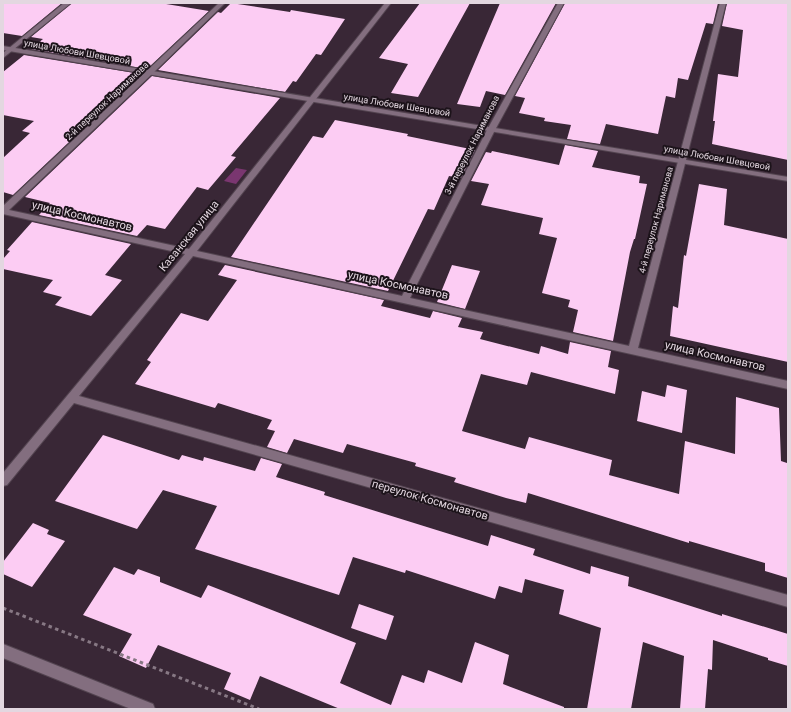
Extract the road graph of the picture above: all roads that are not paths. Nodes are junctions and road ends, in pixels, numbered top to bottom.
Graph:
1 (68, 3) edge
2 (222, 3) edge
3 (388, 3) edge
4 (561, 3) edge
5 (723, 3) edge
6 (3, 48) edge
7 (12, 50) junction
8 (3, 56) edge
9 (150, 73) junction
10 (311, 100) junction
11 (491, 130) junction
12 (681, 162) junction
13 (788, 179) edge
14 (3, 211) edge
15 (192, 253) junction
16 (405, 299) junction
17 (633, 349) junction
18 (788, 385) edge
19 (72, 398) junction
20 (3, 481) edge
21 (788, 601) edge
22 (3, 651) edge
23 (148, 709) edge

1 - 7 street
2 - 9 street, 2-й переулок Нариманова
3 - 10 street, Казанская улица
4 - 11 street, 3-й переулок Нариманова
5 - 12 street, 4-й переулок Нариманова
6 - 7 street, улица Любови Шевцовой
7 - 8 street
7 - 9 street, улица Любови Шевцовой
9 - 10 street, улица Любови Шевцовой
9 - 14 street, 2-й переулок Нариманова
10 - 11 street, улица Любови Шевцовой
10 - 15 street, Казанская улица
11 - 12 street, улица Любови Шевцовой
11 - 16 street, 3-й переулок Нариманова
12 - 13 street, улица Любови Шевцовой
12 - 17 street, 4-й переулок Нариманова
14 - 15 street, улица Космонавтов
15 - 16 street, улица Космонавтов
15 - 19 street, Казанская улица
16 - 17 street, улица Космонавтов
17 - 18 street, улица Космонавтов
19 - 20 street, Казанская улица
19 - 21 street, переулок Космонавтов
22 - 23 street

